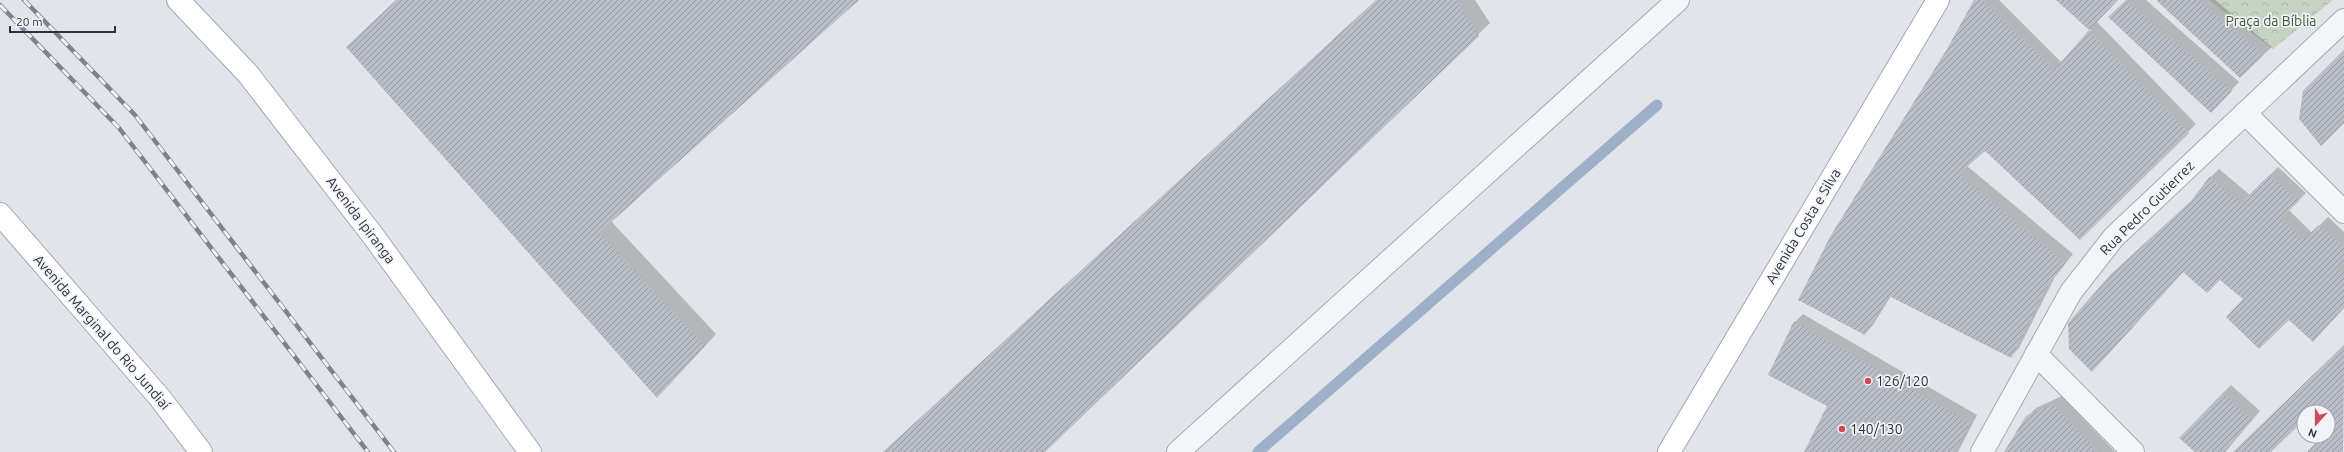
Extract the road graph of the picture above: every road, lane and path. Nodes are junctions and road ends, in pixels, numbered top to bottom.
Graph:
1 (178, 0) edge
2 (1678, 0) edge
3 (1938, 0) edge
4 (2344, 20) edge
5 (2245, 113) junction
6 (2344, 212) edge
7 (0, 214) edge
8 (2036, 354) junction
9 (201, 452) edge
10 (530, 452) edge
11 (1178, 452) edge
12 (1669, 452) edge
13 (1982, 452) edge
14 (2133, 452) edge

1 - 10 main road, Avenida Ipiranga
2 - 11 street
3 - 12 main road, Avenida Costa e Silva
4 - 5 street, Rua Pedro Gutierrez
5 - 6 street
5 - 8 street, Rua Pedro Gutierrez
7 - 9 main road, Avenida Marginal do Rio Jundiaí
8 - 13 street, Rua Pedro Gutierrez
8 - 14 street

